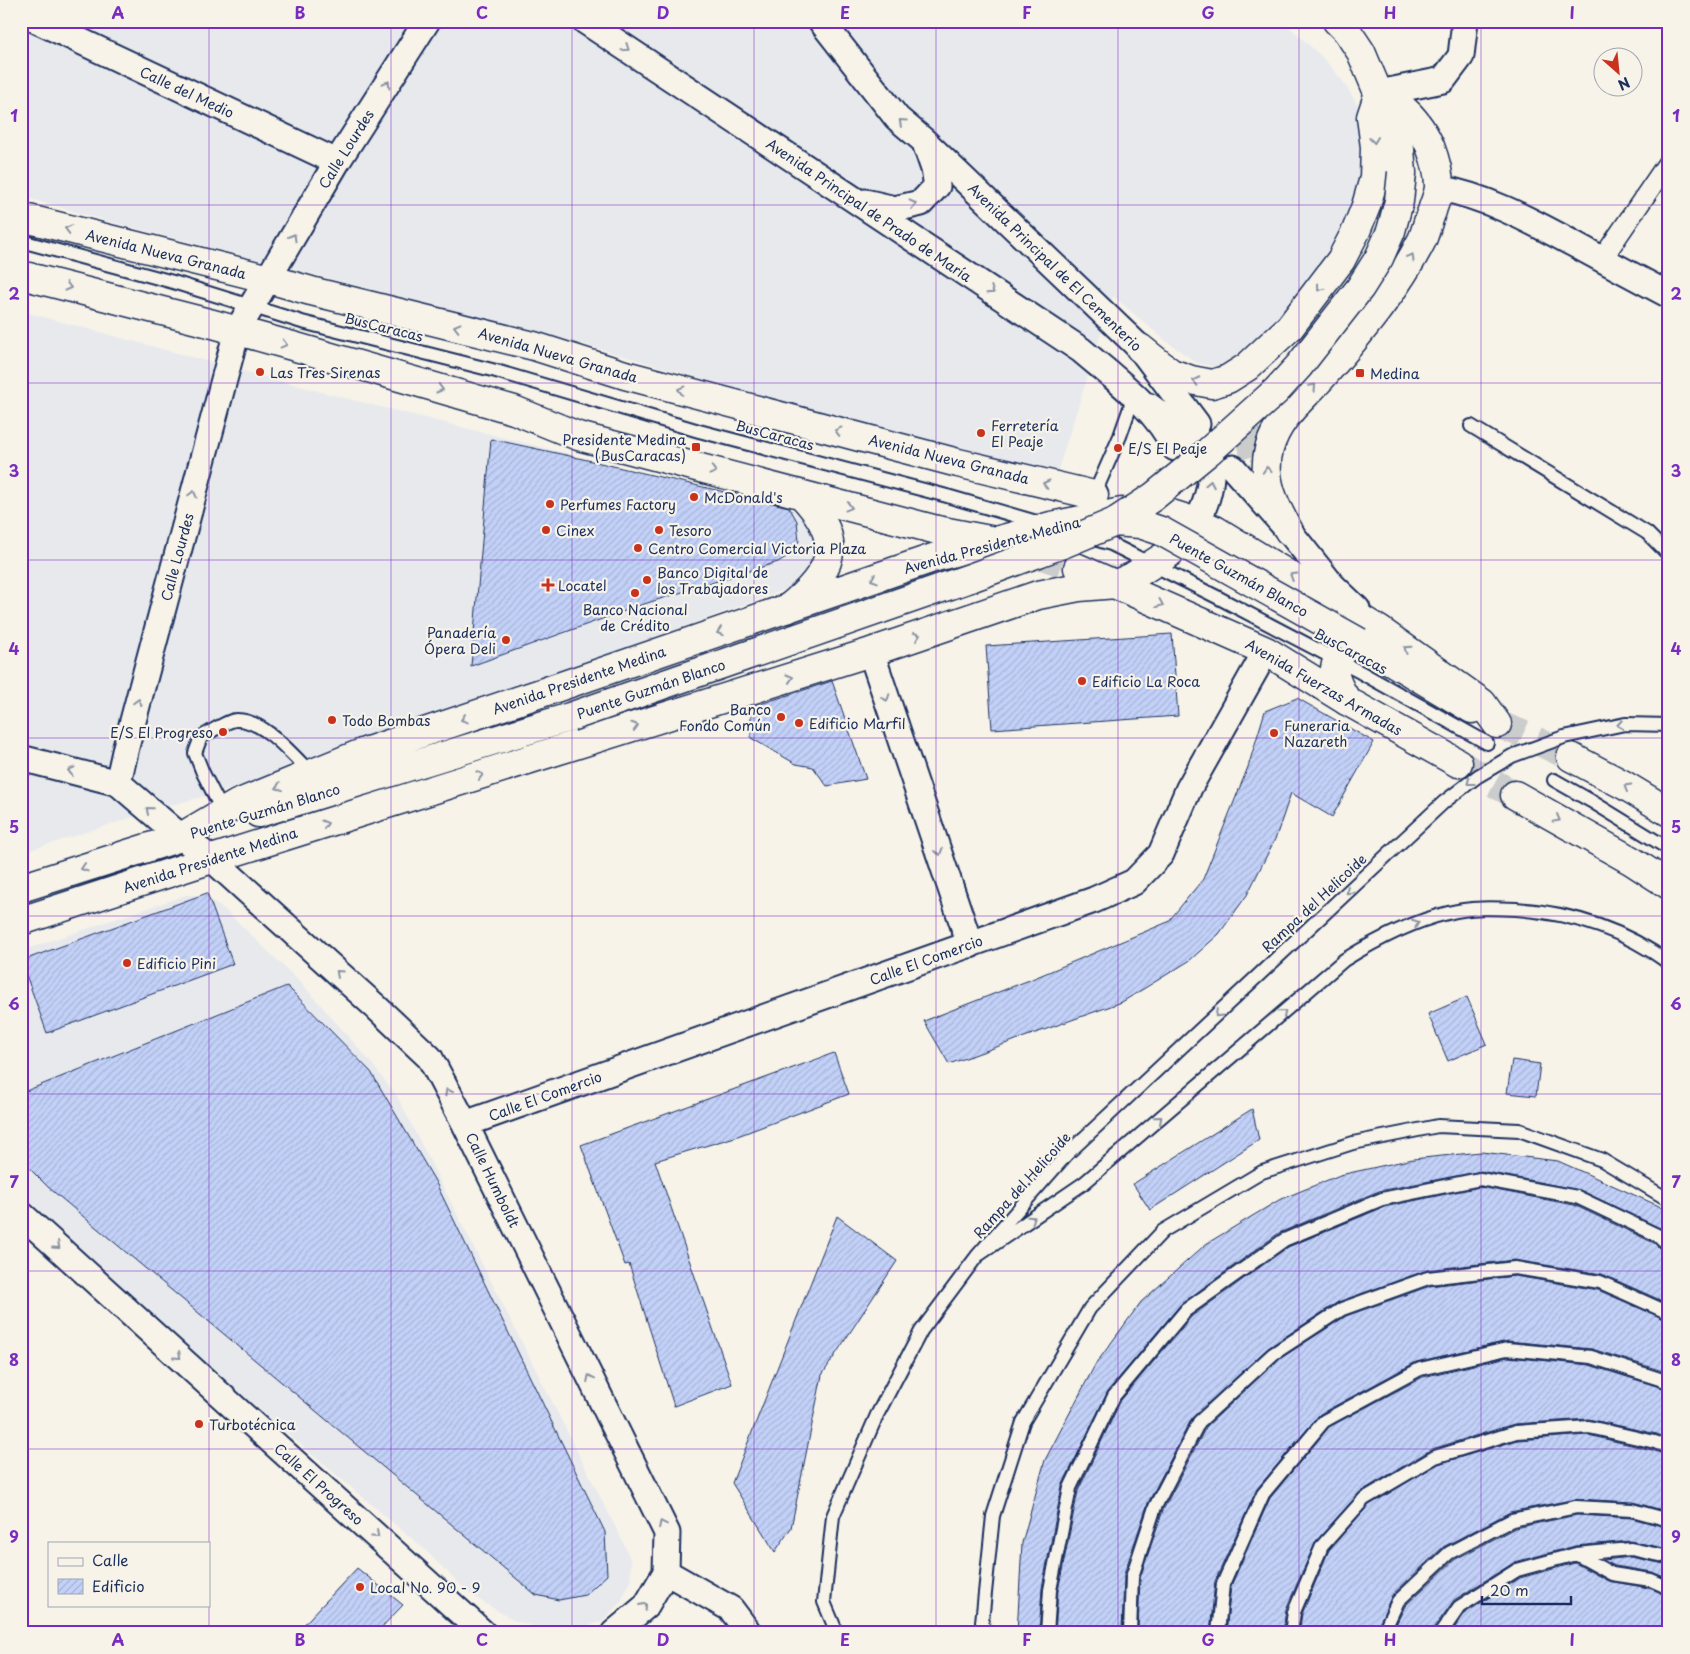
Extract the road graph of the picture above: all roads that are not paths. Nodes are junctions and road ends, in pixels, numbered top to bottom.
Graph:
1 (38, 21) edge
2 (426, 21) edge
3 (585, 21) edge
4 (821, 21) edge
5 (1337, 21) edge
6 (1465, 21) edge
7 (1379, 93) junction
8 (924, 140) junction
9 (1669, 161) edge
10 (337, 162) junction
11 (1440, 188) junction
12 (848, 197) junction
13 (21, 217) edge
14 (21, 241) edge
15 (1602, 259) junction
16 (21, 275) edge
17 (268, 279) junction
18 (1669, 295) edge
19 (252, 307) junction
20 (237, 331) junction
21 (1140, 348) junction
22 (1141, 401) junction
23 (1471, 426) dead end
24 (1194, 438) junction
25 (1233, 468) dead end
26 (802, 495) junction
27 (1094, 495) joint
28 (1115, 522) junction
29 (1197, 522) junction
30 (1051, 526) junction
31 (1289, 531) junction
32 (995, 541) junction
33 (1036, 554) tunnel mouth
34 (1669, 555) edge
35 (1152, 565) junction
36 (1078, 568) tunnel mouth
37 (1116, 584) junction
38 (787, 609) junction
39 (1369, 636) junction
40 (1266, 651) junction
41 (871, 652) junction
42 (1338, 661) junction
43 (1347, 701) junction
44 (1669, 724) edge
45 (1492, 734) joint
46 (1571, 756) tunnel mouth
47 (21, 758) edge
48 (1458, 764) tunnel mouth
49 (312, 774) junction
50 (1554, 780) dead end
51 (118, 783) junction
52 (1515, 795) tunnel mouth
53 (223, 812) junction
54 (1669, 812) edge
55 (181, 838) junction
56 (1669, 849) edge
57 (212, 859) junction
58 (1669, 885) edge
59 (21, 888) edge
60 (67, 906) junction
61 (21, 921) edge
62 (970, 945) junction
63 (1669, 963) edge
64 (465, 1124) junction
65 (1669, 1200) edge
66 (21, 1214) edge
67 (1669, 1246) edge
68 (977, 1256) junction
69 (1669, 1313) edge
70 (1669, 1382) edge
71 (1669, 1448) edge
72 (1669, 1520) edge
73 (1576, 1554) junction
74 (1669, 1558) edge
75 (666, 1572) junction
76 (1669, 1588) edge
77 (483, 1633) edge
78 (614, 1633) edge
79 (749, 1633) edge
80 (836, 1633) edge
81 (985, 1633) edge
82 (1047, 1633) edge
83 (1130, 1633) edge
84 (1218, 1633) edge
85 (1291, 1633) edge
86 (1383, 1633) edge
87 (1441, 1633) edge

1 - 10 street, Calle del Medio
10 -> 2 street, Calle Lourdes
3 -> 12 street, Avenida Principal de Prado de María
8 -> 4 street, Avenida Principal de El Cementerio
5 - 7 street, Puente Guzmán Blanco
6 - 7 street
7 - 11 street
7 -> 21 street
7 - 28 street, Puente Guzmán Blanco, bridge
12 -> 8 street
8 - 21 street, Avenida Principal de El Cementerio
9 - 15 street
17 -> 10 street, Calle Lourdes
11 - 15 street
31 -> 11 street
12 -> 22 street, Avenida Principal de Prado de María
17 -> 13 street, Avenida Nueva Granada
14 - 19 lane, BusCaracas
15 - 18 street
16 -> 20 street
17 - 19 street, Calle Lourdes
27 -> 17 street, Avenida Nueva Granada
19 - 20 street, Calle Lourdes
19 - 30 lane, BusCaracas
20 -> 26 street
51 -> 20 street, Calle Lourdes
21 - 24 street, Avenida Principal de El Cementerio
22 - 24 street
22 - 27 lane
23 - 34 lane
29 -> 24 street
25 - 31 street
26 -> 32 street
26 - 38 street
28 - 39 street, Puente Guzmán Blanco, bridge
28 - 55 street, Puente Guzmán Blanco, bridge
29 - 30 street, Avenida Presidente Medina
29 - 35 street
39 -> 29 street
30 - 32 street, Avenida Presidente Medina
30 - 35 lane, BusCaracas
31 - 39 street
32 - 33 street
32 -> 38 street, Avenida Presidente Medina
35 - 37 street
35 - 42 lane, BusCaracas
36 - 37 street, Avenida Fuerzas Armadas
37 -> 40 street, Avenida Fuerzas Armadas
41 -> 37 street, Avenida Presidente Medina
38 -> 49 street, Avenida Presidente Medina
39 - 42 street
45 -> 39 street
40 - 43 street, Avenida Fuerzas Armadas
40 - 62 street, Calle El Comercio
57 -> 41 street, Avenida Presidente Medina
41 -> 62 street
42 - 43 street
42 - 45 lane, BusCaracas
43 - 48 street, Avenida Fuerzas Armadas
44 -> 68 lane, Rampa del Helicoide, bridge
54 -> 46 street
51 -> 47 street
49 -> 53 street, Avenida Presidente Medina
49 - 53 lane
50 - 56 lane
55 -> 51 street, Calle Humboldt
52 -> 58 street
53 - 55 street, Avenida Presidente Medina
55 - 57 street, Calle Humboldt
55 -> 59 street, Avenida Presidente Medina
55 - 60 street
57 - 60 street, Avenida Presidente Medina
64 -> 57 street, Calle Humboldt
60 - 61 street, Avenida Presidente Medina
62 - 64 street, Calle El Comercio
68 -> 63 lane, Rampa del Helicoide
75 -> 64 street, Calle Humboldt
65 - 81 lane
66 -> 77 street, Calle El Progreso
67 - 82 lane
68 - 80 lane
69 - 83 lane
70 - 84 lane
71 - 85 lane
72 - 86 lane
73 - 74 lane
73 - 76 lane
73 - 87 lane
78 -> 75 street
75 - 79 street

